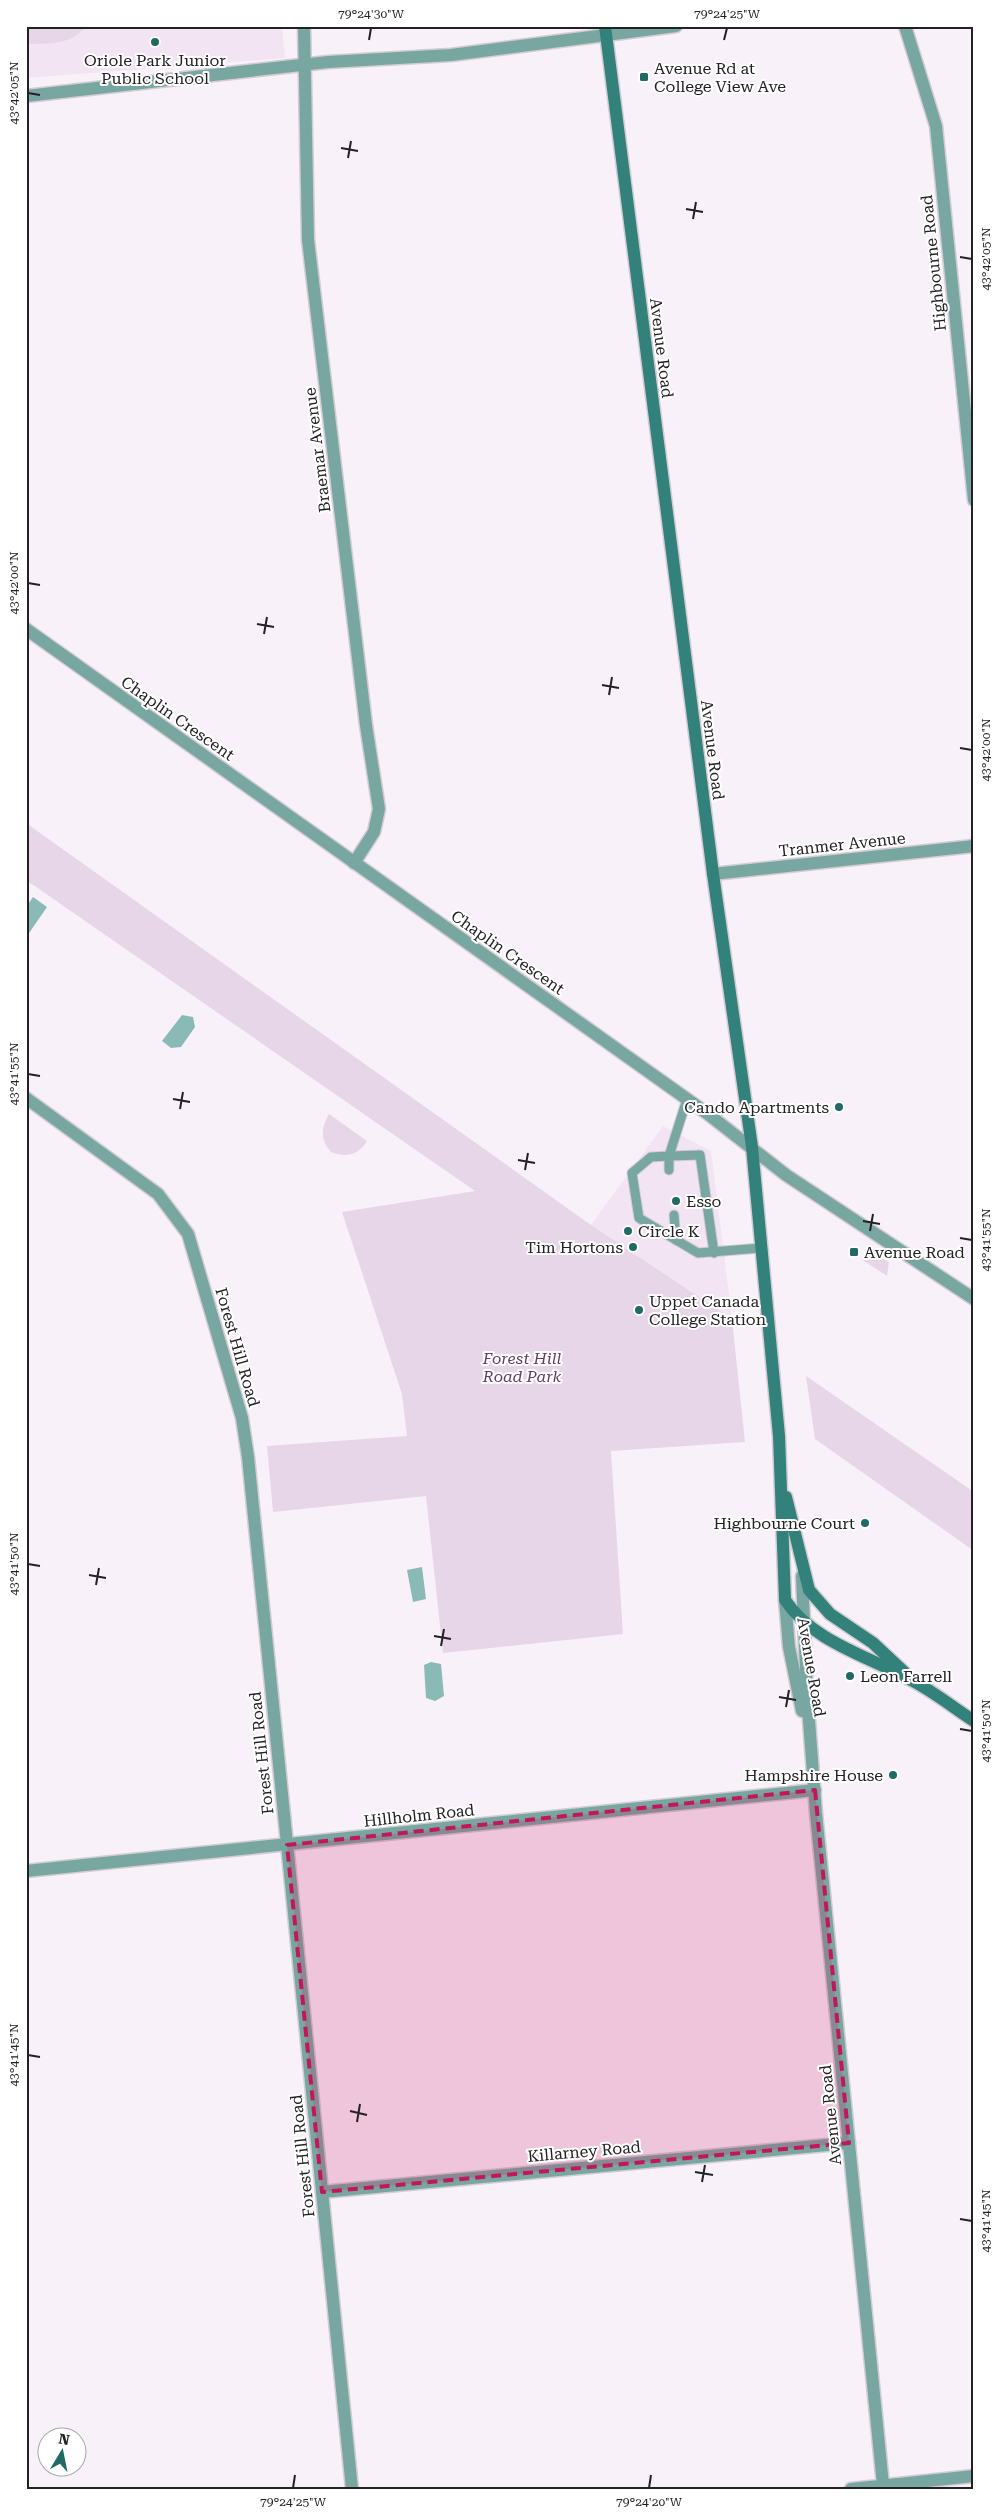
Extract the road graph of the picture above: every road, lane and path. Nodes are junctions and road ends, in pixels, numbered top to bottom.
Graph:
1 (304, 26) edge
2 (676, 26) edge
3 (905, 26) edge
4 (605, 30) edge
5 (304, 65) junction
6 (26, 96) edge
7 (974, 500) edge
8 (26, 629) edge
9 (974, 846) edge
10 (354, 862) junction
11 (713, 874) junction
12 (26, 1098) edge
13 (687, 1099) junction
14 (752, 1147) junction
15 (669, 1156) junction
16 (669, 1170) dead end
17 (674, 1215) dead end
18 (676, 1240) junction
19 (761, 1248) junction
20 (714, 1253) junction
21 (974, 1299) edge
22 (781, 1478) junction
23 (800, 1558) junction
24 (785, 1600) junction
25 (805, 1624) junction
26 (914, 1681) junction
27 (974, 1721) edge
28 (810, 1742) junction
29 (815, 1790) junction
30 (287, 1845) junction
31 (26, 1871) edge
32 (849, 2144) junction
33 (322, 2192) junction
34 (974, 2476) edge
35 (883, 2487) edge
36 (352, 2489) edge
37 (852, 2489) edge

1 - 5 street, Braemar Avenue
2 - 4 street
3 - 7 street, Highbourne Road
4 - 5 street
4 - 11 main road, Avenue Road
5 - 6 street
5 - 10 street, Braemar Avenue
8 - 10 street, Chaplin Crescent
9 - 11 street, Tranmer Avenue
10 - 13 street, Chaplin Crescent
11 - 14 main road, Avenue Road
12 - 30 street, Forest Hill Road
13 - 14 street, Chaplin Crescent
13 - 15 lane
14 - 19 main road, Avenue Road
14 - 21 street, Chaplin Crescent
15 - 16 lane
15 - 18 lane
15 - 20 lane
17 - 18 lane
18 - 20 lane
19 - 20 lane
19 - 22 main road, Avenue Road
22 - 23 main road, Avenue Road
22 - 24 main road, Avenue Road
23 - 25 street, Avenue Road
23 - 26 main road
24 - 25 main road
24 - 28 street, Avenue Road
25 - 26 main road
25 - 28 street, Avenue Road
26 - 27 main road
28 - 29 street, Avenue Road
29 - 30 street, Hillholm Road
29 - 32 street, Avenue Road
30 - 31 street, Hillholm Road
30 - 33 street, Forest Hill Road
32 - 33 street, Killarney Road
32 - 35 street, Avenue Road
33 - 36 street, Forest Hill Road
34 - 35 street
35 - 37 street

